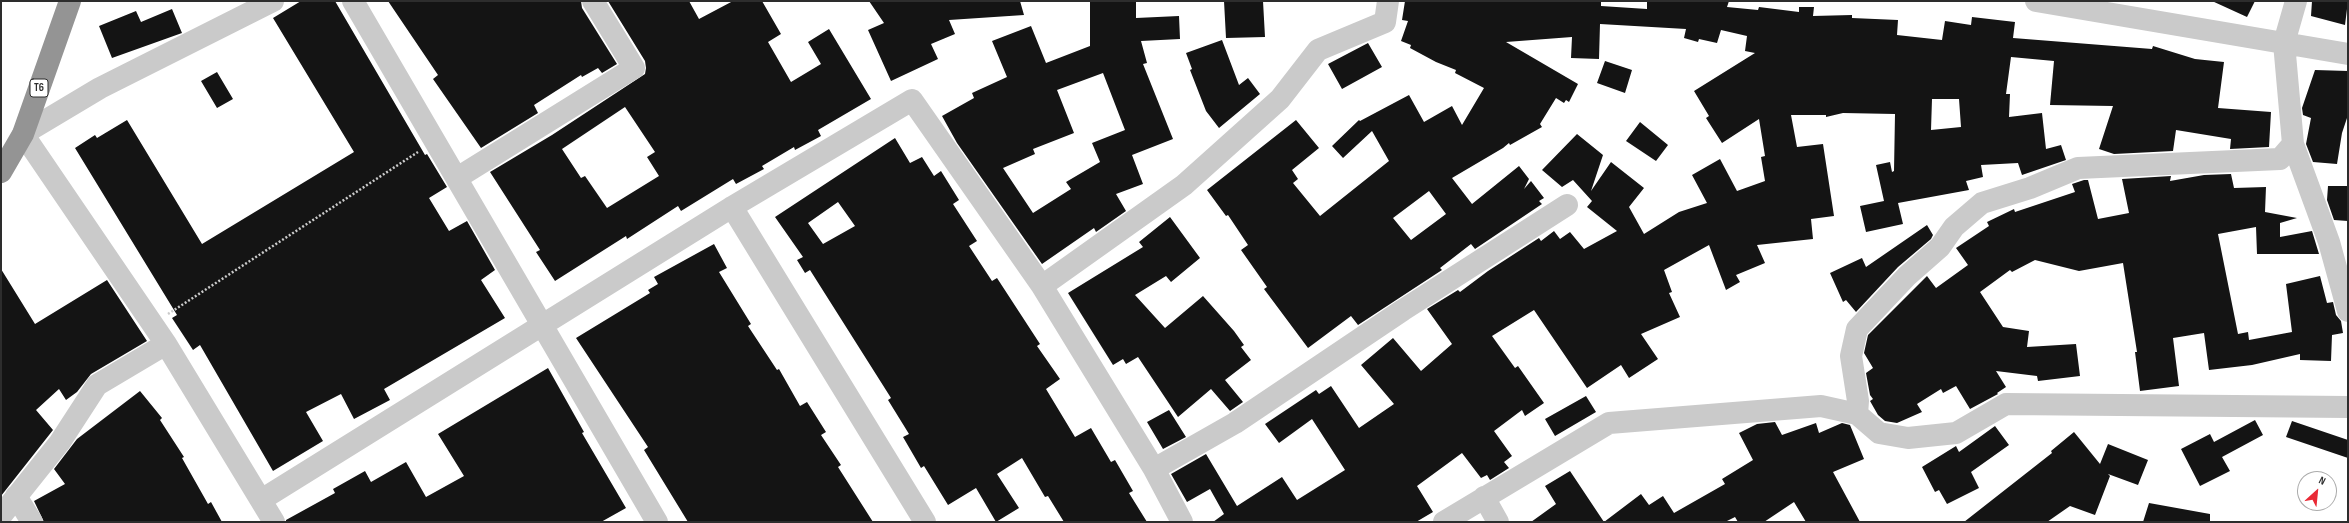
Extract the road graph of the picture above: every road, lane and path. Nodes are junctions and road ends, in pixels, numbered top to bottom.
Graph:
1 (70, 1) edge
2 (273, 1) edge
3 (353, 1) edge
4 (593, 1) edge
5 (1388, 1) edge
6 (2036, 1) edge
7 (2296, 1) edge
8 (2284, 43) junction
9 (2348, 54) edge
10 (23, 134) junction
11 (435, 141) junction
12 (2293, 144) junction
13 (1, 172) edge
14 (457, 178) junction
15 (1567, 205) dead end
16 (732, 207) junction
17 (976, 210) dead end
18 (1042, 286) junction
19 (2348, 311) edge
20 (153, 324) junction
21 (542, 324) junction
22 (166, 344) junction
23 (2348, 407) edge
24 (1857, 414) junction
25 (1154, 469) junction
26 (16, 496) junction
27 (1484, 497) junction
28 (262, 500) junction
29 (1, 516) edge
30 (32, 522) edge
31 (274, 522) edge
32 (657, 522) edge
33 (925, 522) edge
34 (1184, 522) edge
35 (1444, 522) edge
36 (1498, 522) edge

1 - 10 highway, T6
2 - 10 street
3 - 11 street
4 - 14 street
5 - 18 street
6 - 8 street
7 - 8 street
8 - 9 street
8 - 12 street
10 - 13 highway, T6
10 - 20 street
11 - 14 street
11 - 20 path
12 - 19 street
12 - 24 street
14 - 21 street
15 - 25 street
16 - 18 street
16 - 21 street
16 - 33 street
17 - 18 street
18 - 25 street
20 - 22 street
21 - 28 street
21 - 32 street
22 - 26 street
22 - 28 street
23 - 24 street
24 - 27 street
25 - 34 street
26 - 29 street
26 - 30 street
27 - 35 street
27 - 36 street
28 - 31 street

